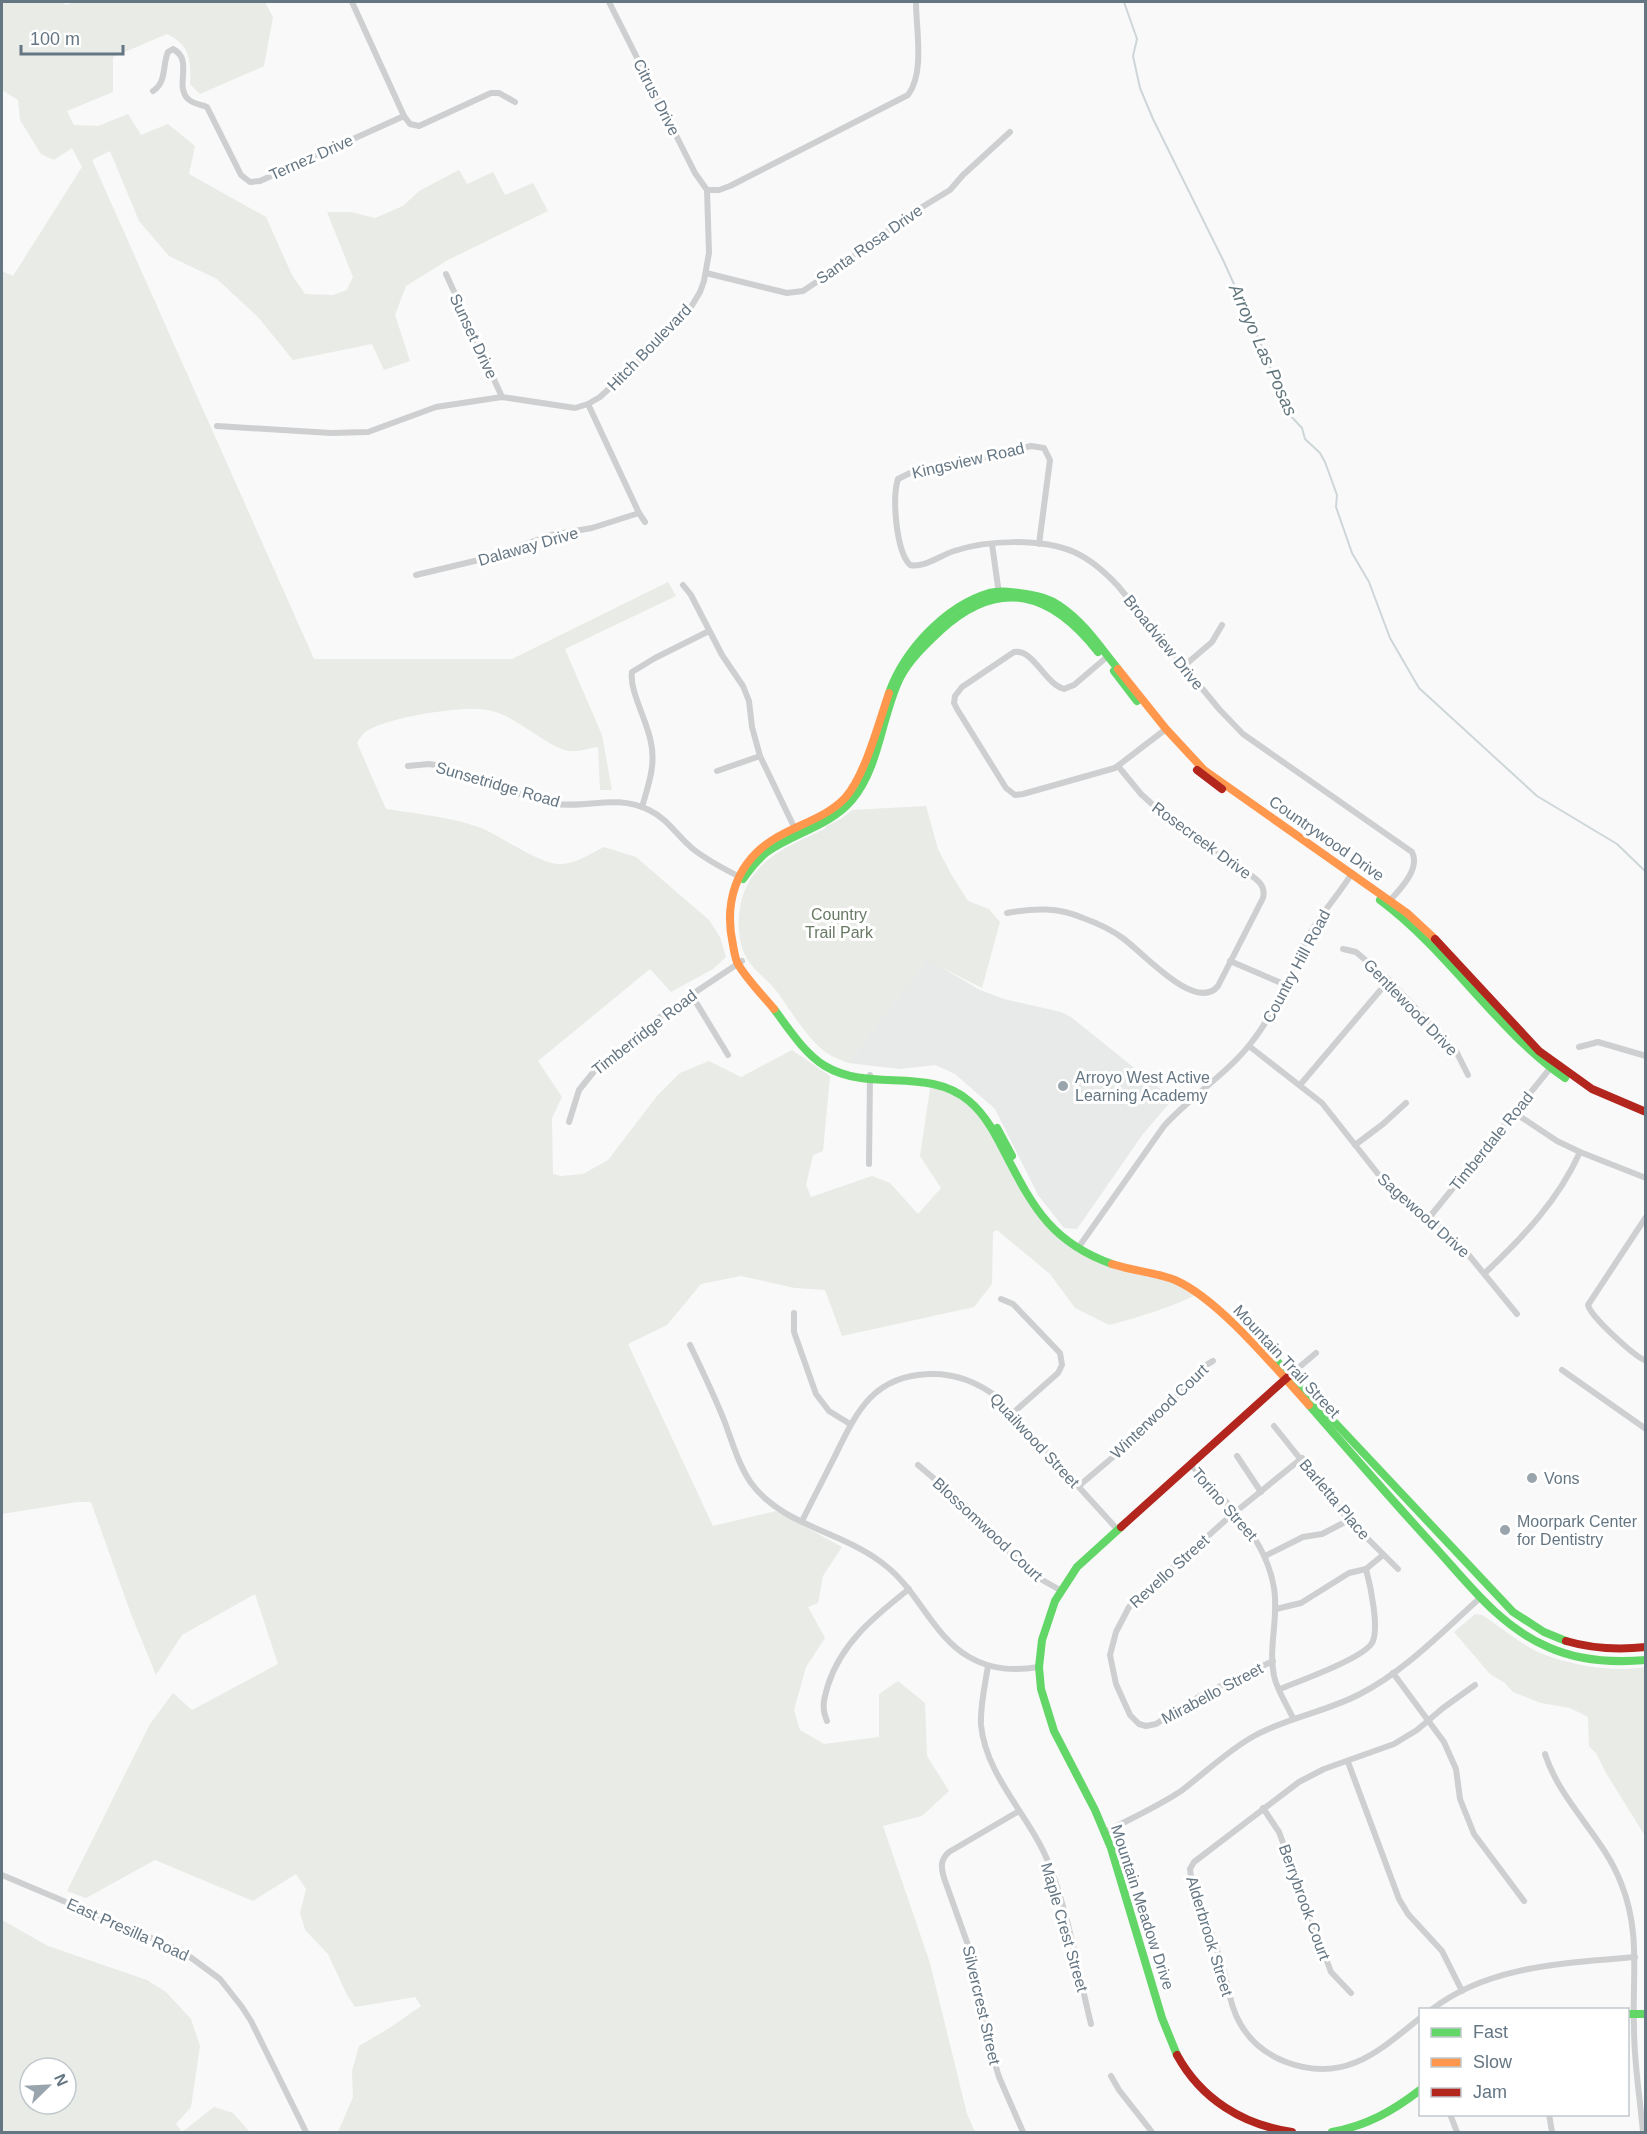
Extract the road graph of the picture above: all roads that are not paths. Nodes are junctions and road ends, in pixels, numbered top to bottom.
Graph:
1 (352, 2) edge
2 (609, 2) edge
3 (916, 2) edge
4 (153, 91) dead end
5 (515, 102) dead end
6 (404, 116) junction
7 (1011, 132) dead end
8 (708, 190) junction
9 (706, 273) junction
10 (446, 274) dead end
11 (502, 397) junction
12 (588, 404) junction
13 (217, 426) dead end
14 (901, 476) joint
15 (639, 513) junction
16 (645, 522) dead end
17 (992, 544) junction
18 (1039, 544) junction
19 (416, 575) dead end
20 (683, 585) dead end
21 (999, 594) junction
22 (1222, 625) dead end
23 (709, 631) junction
24 (1106, 657) junction
25 (1184, 666) junction
26 (1164, 730) junction
27 (760, 756) junction
28 (408, 766) dead end
29 (1118, 766) junction
30 (717, 771) dead end
31 (642, 807) junction
32 (796, 831) junction
33 (1351, 876) junction
34 (741, 878) junction
35 (1388, 902) junction
36 (1007, 912) dead end
37 (1343, 949) dead end
38 (1230, 961) junction
39 (740, 962) junction
40 (1389, 980) junction
41 (1286, 985) junction
42 (692, 994) junction
43 (1249, 1046) junction
44 (1579, 1047) dead end
45 (728, 1055) dead end
46 (1646, 1056) edge
47 (1552, 1066) junction
48 (1468, 1075) dead end
49 (870, 1078) junction
50 (1300, 1085) junction
51 (1406, 1103) dead end
52 (1646, 1112) edge
53 (1515, 1113) junction
54 (1646, 1118) edge
55 (569, 1122) dead end
56 (1355, 1145) junction
57 (1580, 1152) junction
58 (869, 1164) dead end
59 (1646, 1178) edge
60 (1646, 1217) edge
61 (1428, 1219) junction
62 (1079, 1246) junction
63 (1485, 1273) junction
64 (1001, 1299) dead end
65 (794, 1312) dead end
66 (1517, 1314) dead end
67 (690, 1345) dead end
68 (1316, 1353) dead end
69 (1213, 1360) dead end
70 (1646, 1361) edge
71 (1562, 1370) dead end
72 (1288, 1377) junction
73 (1013, 1413) junction
74 (850, 1424) junction
75 (1274, 1426) dead end
76 (1646, 1429) edge
77 (1237, 1456) dead end
78 (1302, 1458) junction
79 (1190, 1464) junction
80 (918, 1465) dead end
81 (1079, 1486) junction
82 (1261, 1492) junction
83 (1235, 1514) junction
84 (1349, 1520) junction
85 (802, 1521) junction
86 (1117, 1529) junction
87 (1383, 1555) junction
88 (1265, 1556) junction
89 (1366, 1569) junction
90 (1398, 1569) dead end
91 (909, 1589) junction
92 (1060, 1590) junction
93 (1480, 1598) junction
94 (1276, 1609) junction
95 (1646, 1647) edge
96 (1646, 1660) edge
97 (1273, 1661) junction
98 (988, 1666) junction
99 (1039, 1667) junction
100 (1393, 1673) junction
101 (1474, 1685) dead end
102 (1280, 1689) junction
103 (1126, 1705) joint
104 (1293, 1718) junction
105 (1428, 1720) junction
106 (827, 1721) dead end
107 (1545, 1754) dead end
108 (1348, 1762) junction
109 (1263, 1808) junction
110 (1019, 1811) junction
111 (1105, 1832) junction
112 (2, 1875) edge
113 (1524, 1901) dead end
114 (1635, 1957) junction
115 (1462, 1991) junction
116 (1351, 1993) dead end
117 (1434, 2008) edge
118 (1631, 2014) edge
119 (1646, 2014) edge
120 (1419, 2019) edge
121 (1091, 2024) dead end
122 (1111, 2076) dead end
123 (1641, 2076) edge
124 (1419, 2091) edge
125 (1450, 2116) edge
126 (1549, 2116) edge
127 (306, 2133) edge
128 (1023, 2133) edge
129 (1152, 2133) edge
130 (1292, 2133) edge
131 (1332, 2133) edge
132 (1457, 2133) edge
133 (1552, 2133) edge
134 (1643, 2133) edge

1 - 6 street
2 - 8 street, Citrus Drive
3 - 8 street
4 - 6 street, Ternez Drive
5 - 6 street
7 - 9 street, Santa Rosa Drive
8 - 9 street, Hitch Boulevard
9 - 12 street, Hitch Boulevard
10 - 11 street, Sunset Drive
11 - 12 street
11 - 13 street
12 - 15 street
14 - 17 street, Broadview Drive
14 - 18 street, Kingsview Road
15 - 16 street
15 - 19 street, Dalaway Drive
17 - 18 street, Broadview Drive
17 - 21 street
18 - 25 street, Broadview Drive
20 - 23 street
21 - 24 street, Countrywood Drive
21 - 32 street, Mountain Trail Street
22 - 25 street
23 - 27 street
23 - 31 street
24 - 26 street, Countrywood Drive
24 - 29 street
25 - 35 street, Broadview Drive
26 - 29 street
26 - 33 street, Countrywood Drive
27 - 30 street
27 - 32 street
28 - 31 street, Sunsetridge Road
29 - 38 street, Rosecreek Drive
31 - 34 street, Sunsetridge Road
32 - 34 street, Mountain Trail Street
33 - 35 street, Countrywood Drive
33 - 41 street, Country Hill Road
34 - 39 street, Mountain Trail Street
35 - 47 street, Countrywood Drive
36 - 38 street
37 - 40 street, Gentlewood Drive
38 - 41 street
39 - 42 street, Timberridge Road
39 - 49 street, Mountain Trail Street
40 - 48 street, Gentlewood Drive
40 - 50 street
41 - 43 street, Country Hill Road
42 - 45 street
42 - 55 street, Timberridge Road
43 - 50 street, Sagewood Drive
43 - 62 street, Country Hill Road
44 - 46 street
47 - 52 street, Countrywood Drive
47 - 53 street, Timberdale Road
47 - 54 street, Countrywood Drive
49 - 58 street
49 - 62 street, Mountain Trail Street
50 - 56 street, Sagewood Drive
51 - 56 street
53 - 57 street
53 - 61 street, Timberdale Road
56 - 61 street, Sagewood Drive
57 - 59 street
57 - 63 street
60 - 70 street
61 - 63 street, Sagewood Drive
62 - 72 street, Mountain Trail Street
63 - 66 street, Sagewood Drive
64 - 73 street
65 - 74 street
67 - 85 street
68 - 72 street, Mountain Meadow Drive
69 - 81 street, Winterwood Court
71 - 76 street
72 - 79 street, Mountain Meadow Drive
72 - 93 street, Mountain Trail Street
72 - 95 street, Mountain Trail Street
73 - 74 street, Quailwood Street
73 - 81 street, Quailwood Street
74 - 85 street, Quailwood Street
75 - 78 street, Barletta Place
77 - 82 street
78 - 82 street, Revello Street
78 - 84 street, Barletta Place
79 - 83 street, Torino Street
79 - 86 street, Mountain Meadow Drive
80 - 92 street, Blossomwood Court
81 - 86 street, Quailwood Street
82 - 83 street, Revello Street
83 - 88 street, Torino Street
83 - 103 street, Revello Street
84 - 87 street, Barletta Place
84 - 88 street
85 - 91 street
86 - 92 street, Mountain Meadow Drive
87 - 89 street
87 - 90 street, Barletta Place
88 - 94 street, Torino Street
89 - 94 street
89 - 102 street
91 - 98 street
91 - 106 street
92 - 99 street, Mountain Meadow Drive
93 - 96 street, Mountain Trail Street
93 - 100 street
94 - 97 street, Torino Street
97 - 102 street, Torino Street
97 - 103 street, Mirabello Street
98 - 99 street
98 - 110 street, Maple Crest Street
99 - 111 street, Mountain Meadow Drive
100 - 104 street
100 - 105 street
101 - 105 street, Alderbrook Street
102 - 104 street, Torino Street
104 - 111 street
105 - 108 street, Alderbrook Street
105 - 113 street
107 - 114 street
108 - 109 street, Alderbrook Street
108 - 115 street
109 - 116 street, Berrybrook Court
109 - 120 street, Alderbrook Street
110 - 121 street, Maple Crest Street
110 - 128 street, Silvercrest Street
111 - 130 street, Mountain Meadow Drive
112 - 127 street, East Presilla Road
114 - 115 street
114 - 118 street
115 - 117 street
118 - 119 street
118 - 123 street
122 - 129 street
123 - 134 street
124 - 131 street
125 - 132 street
126 - 133 street

